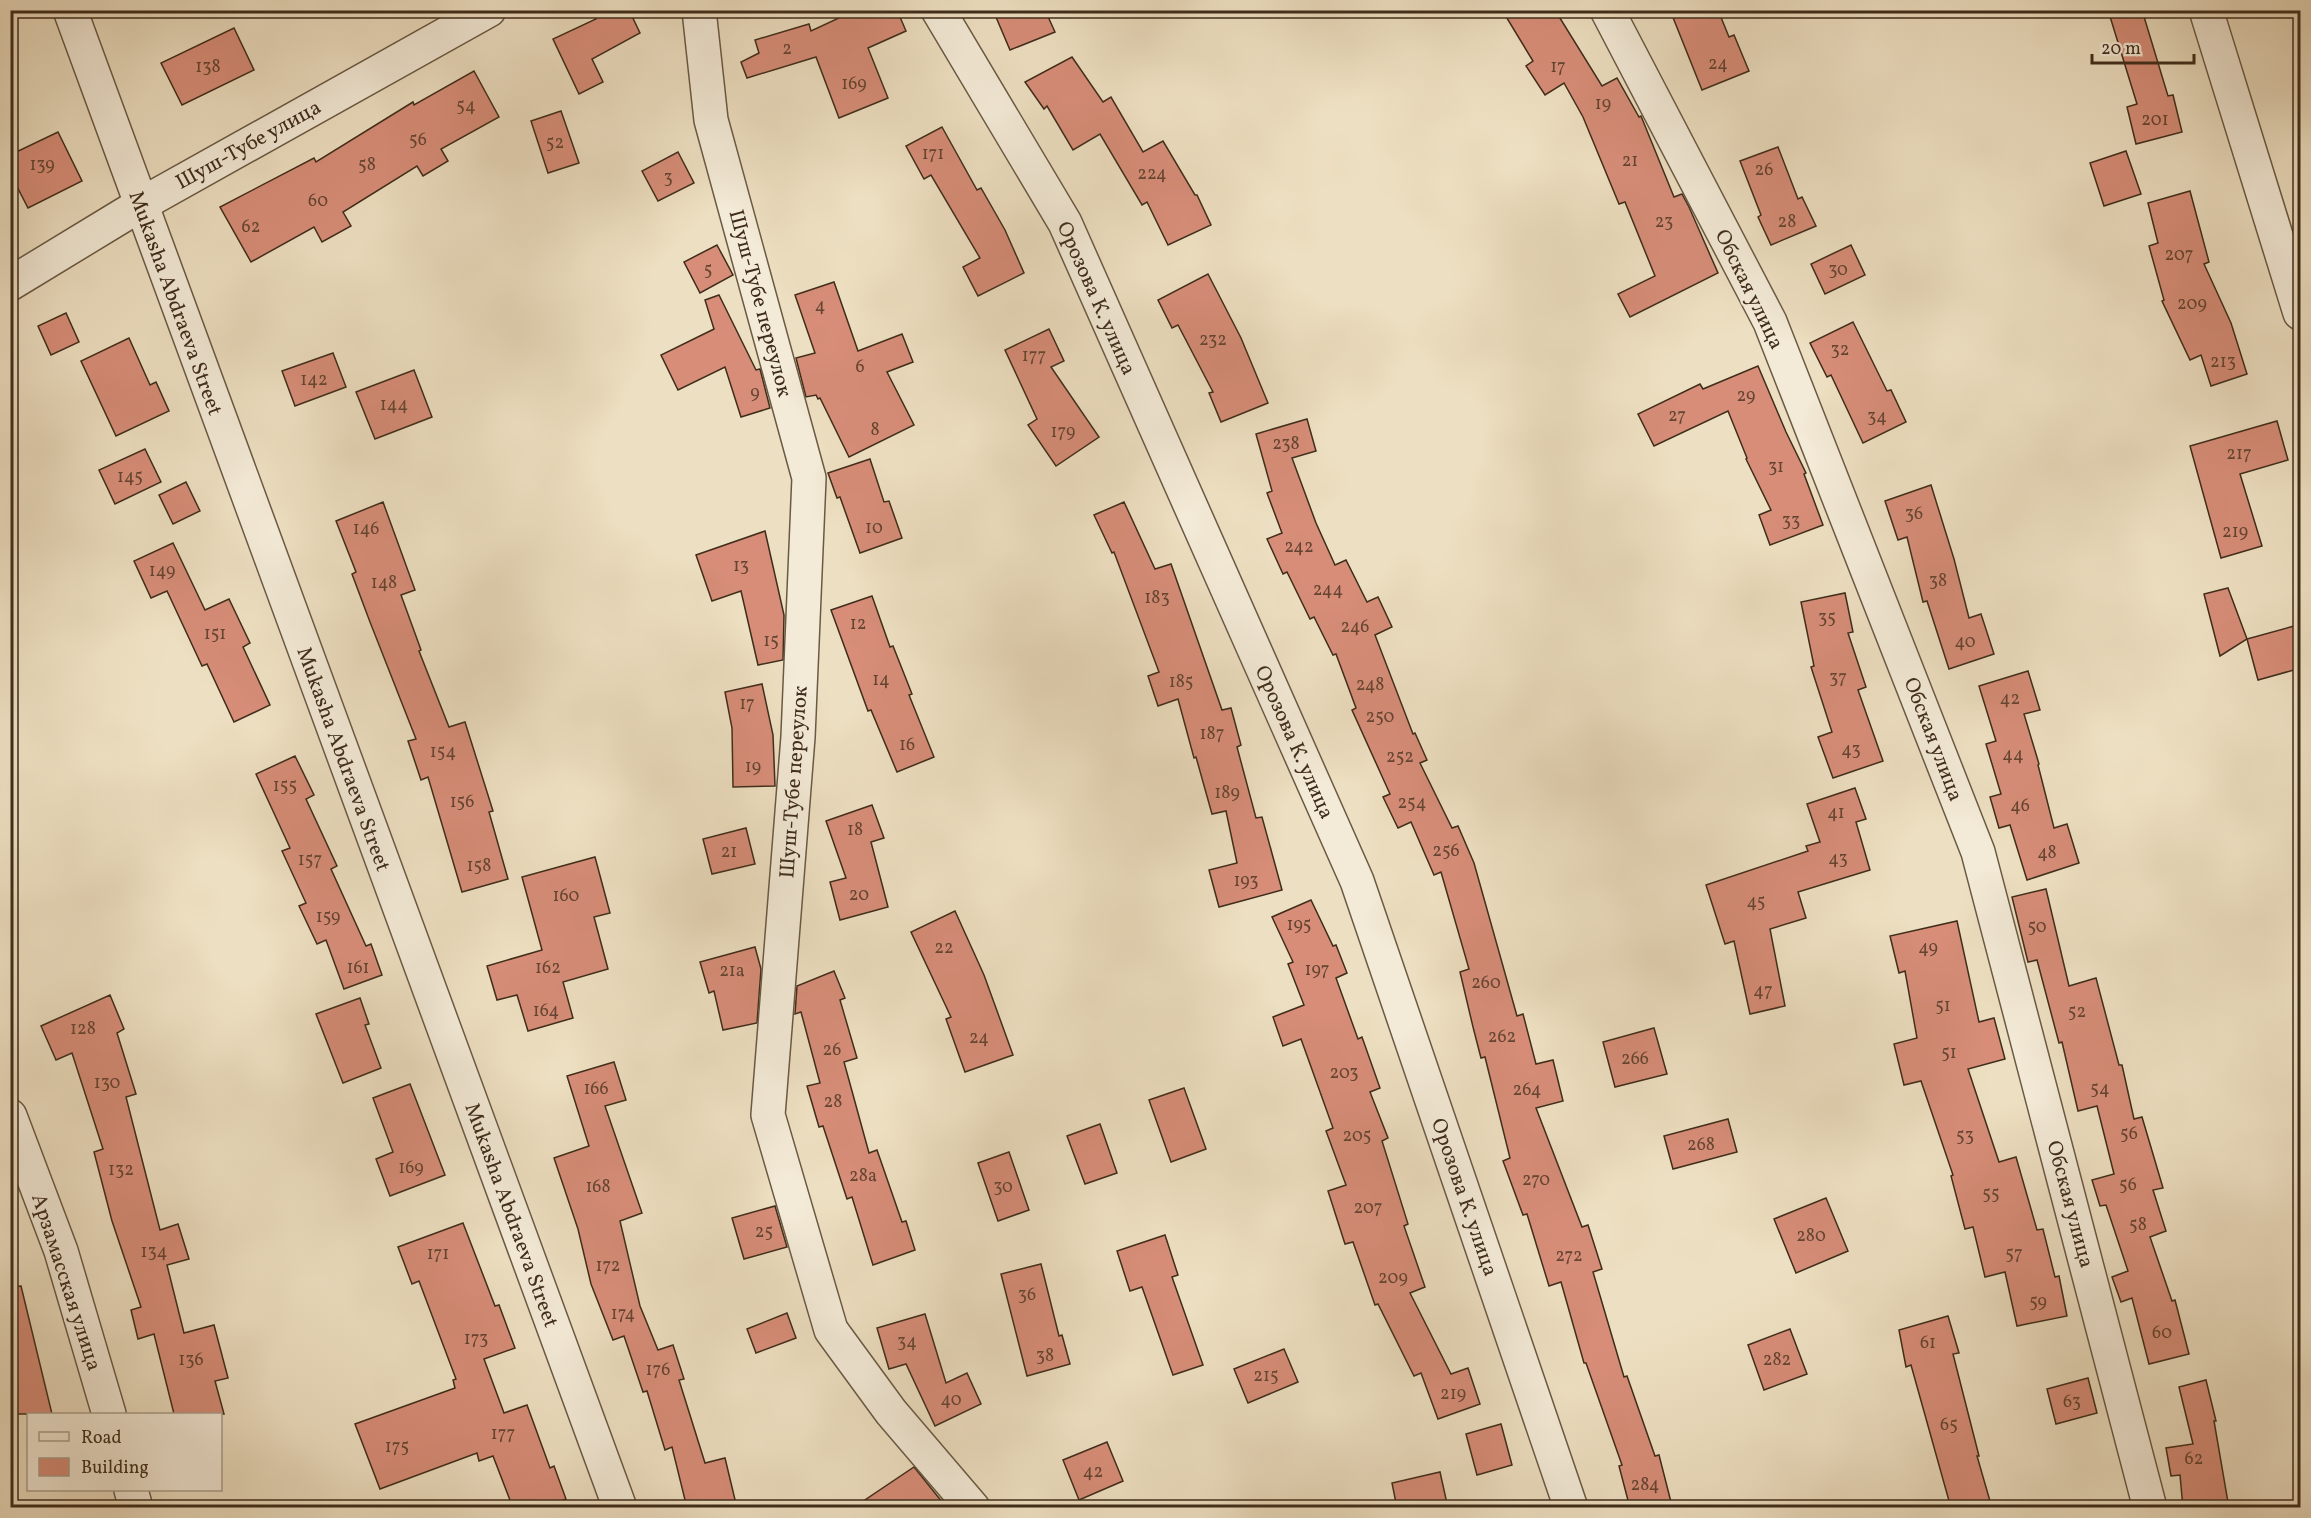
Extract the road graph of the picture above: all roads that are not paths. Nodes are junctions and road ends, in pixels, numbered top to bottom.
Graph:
1 (70, 10) edge
2 (489, 10) edge
3 (699, 10) edge
4 (938, 10) edge
5 (1607, 10) edge
6 (2206, 10) edge
7 (140, 205) junction
8 (10, 284) edge
9 (2301, 313) edge
10 (10, 1116) edge
11 (109, 1413) edge
12 (131, 1491) edge
13 (136, 1508) edge
14 (620, 1508) edge
15 (973, 1508) edge
16 (1571, 1508) edge
17 (2150, 1508) edge

1 - 7 street, Mukasha Abdraeva Street
2 - 7 street, Шуш-Тубе улица
3 - 15 street, Шуш-Тубе переулок
4 - 16 street, Орозова К. улица
5 - 17 street, Обская улица
6 - 9 street
7 - 8 street, Шуш-Тубе улица
7 - 14 street, Mukasha Abdraeva Street
10 - 11 street, Арзамасская улица
12 - 13 street

